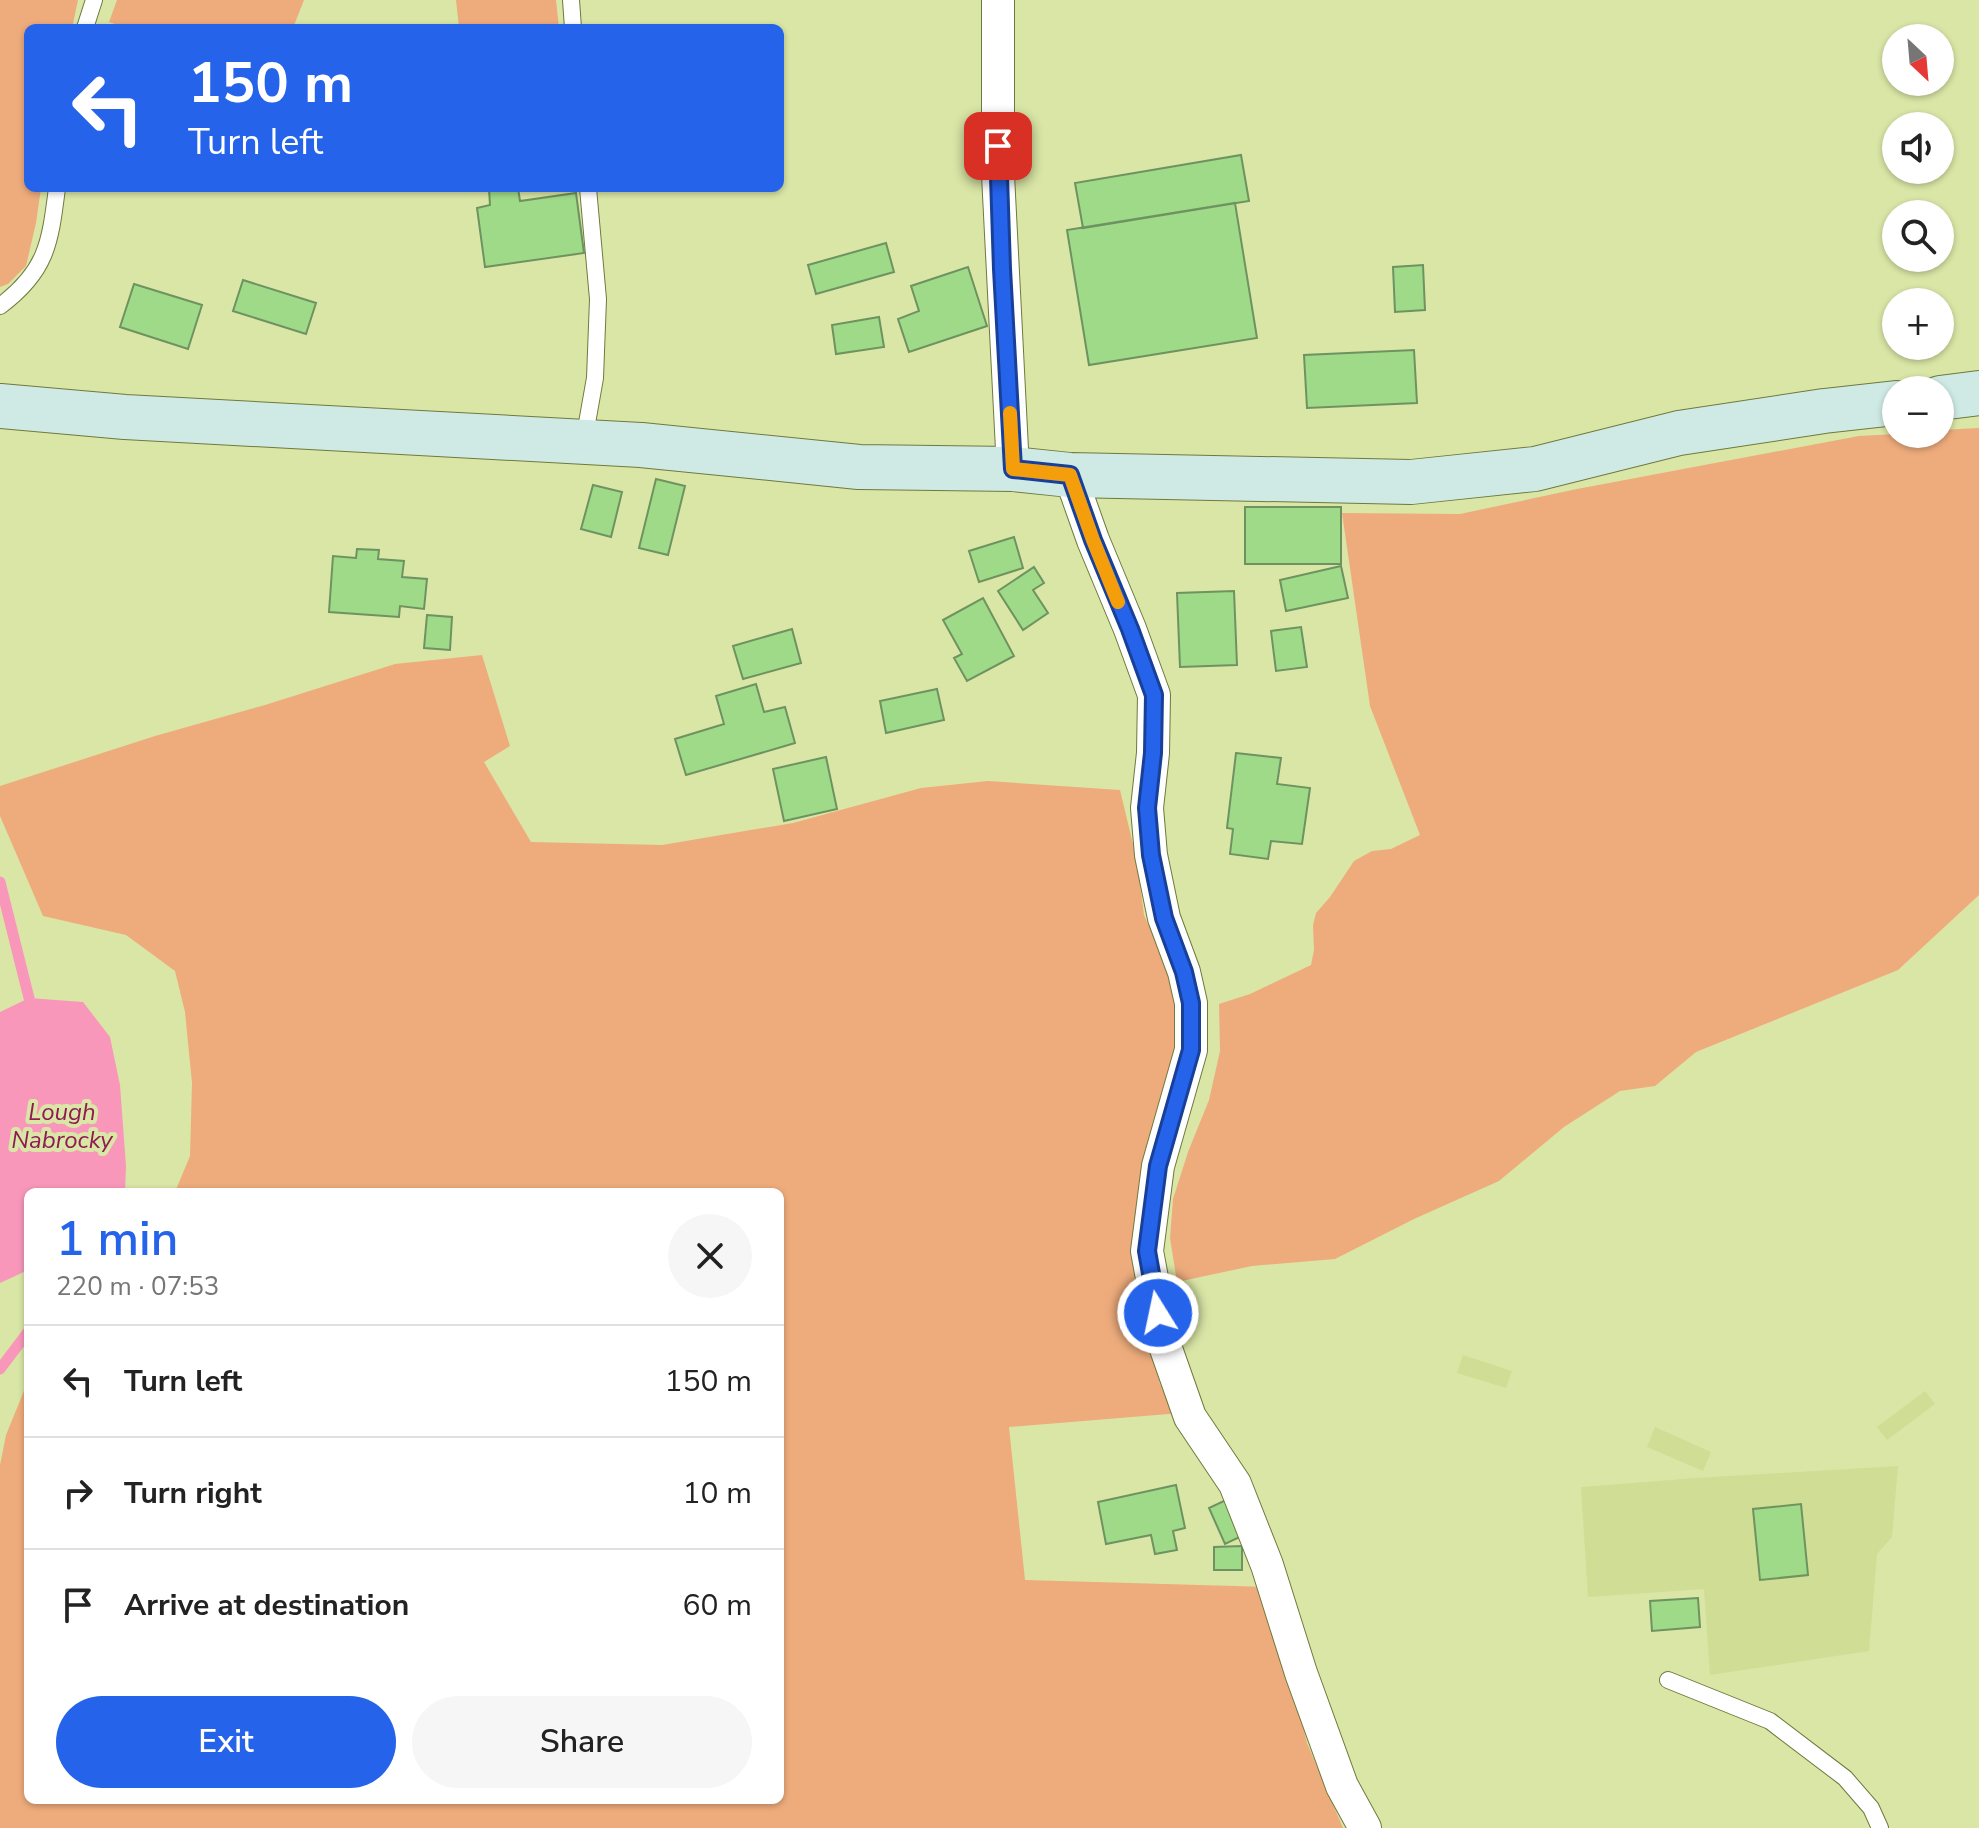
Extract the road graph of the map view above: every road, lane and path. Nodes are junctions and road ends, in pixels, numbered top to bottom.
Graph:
1 (94, 0) edge
2 (571, 0) edge
3 (998, 0) edge
4 (86, 24) edge
5 (573, 24) edge
6 (56, 192) edge
7 (588, 192) edge
8 (0, 306) edge
9 (1979, 393) edge
10 (1954, 396) edge
11 (1882, 405) edge
12 (0, 406) edge
13 (584, 442) junction
14 (1013, 469) junction
15 (1070, 475) junction
16 (1668, 1680) dead end
17 (1365, 1828) edge
18 (1880, 1828) edge

1 - 4 lane
2 - 5 lane
3 - 14 street
6 - 8 lane
7 - 13 lane
9 - 10 street
11 - 15 street
12 - 13 street
13 - 14 street
14 - 15 street
15 - 17 street
16 - 18 lane

